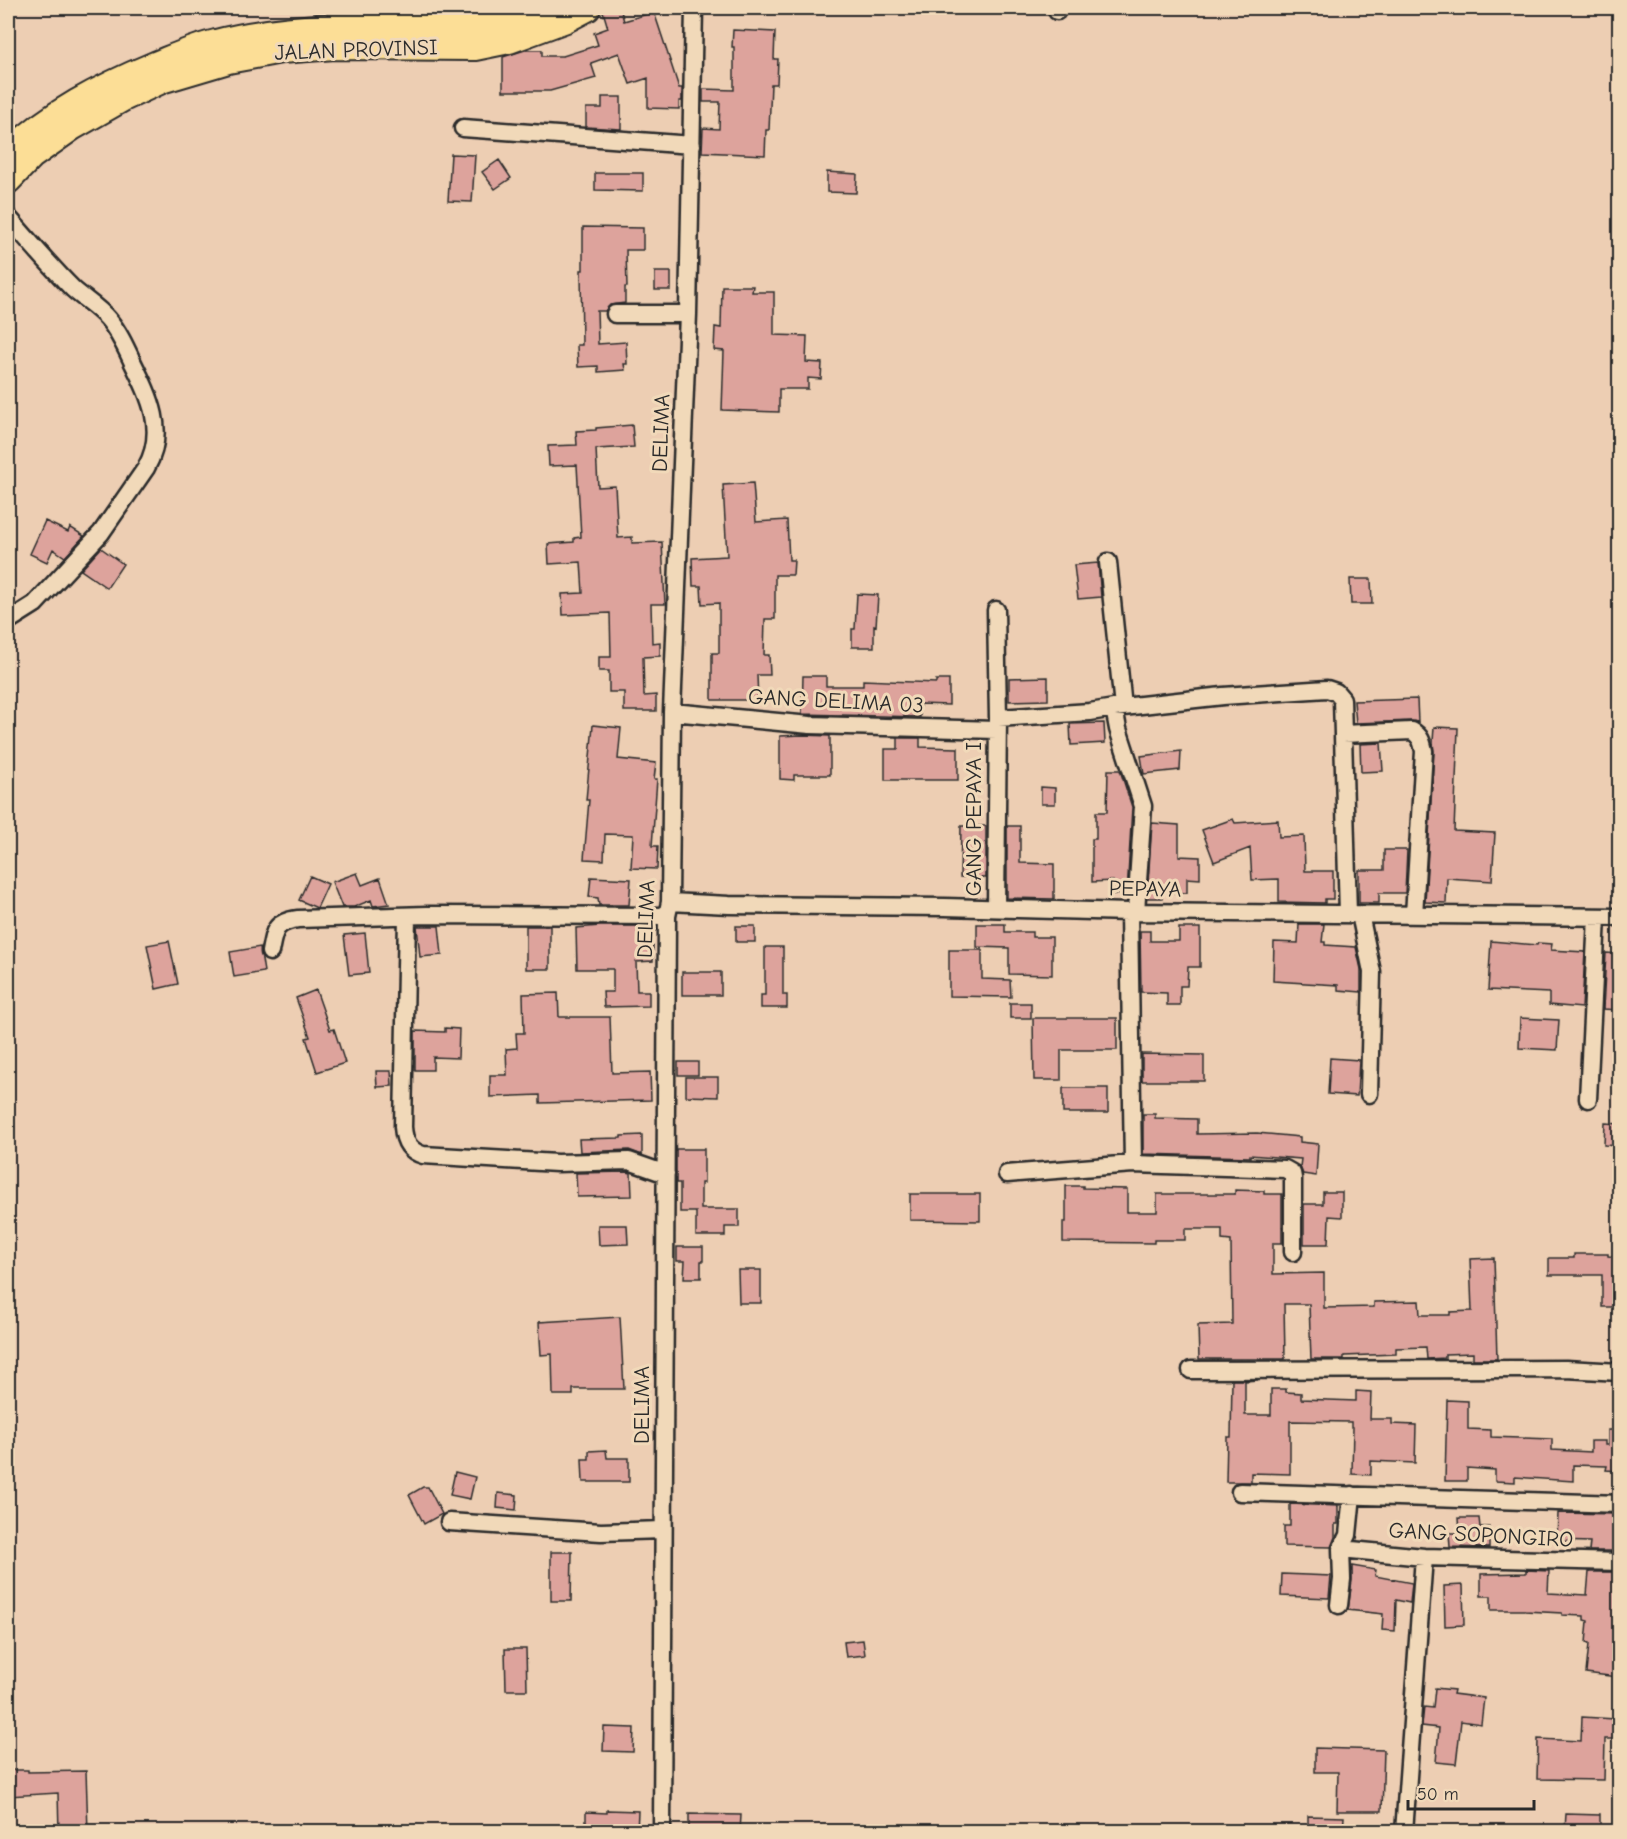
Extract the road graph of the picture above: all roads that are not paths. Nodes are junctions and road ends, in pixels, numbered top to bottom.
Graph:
1 (532, 8) edge
2 (585, 8) edge
3 (694, 8) edge
4 (463, 128) dead end
5 (692, 145) junction
6 (8, 154) edge
7 (8, 180) edge
8 (8, 217) edge
9 (615, 314) dead end
10 (688, 314) junction
11 (1108, 562) dead end
12 (996, 610) dead end
13 (8, 621) edge
14 (1119, 707) junction
15 (672, 712) junction
16 (998, 724) junction
17 (1343, 734) junction
18 (996, 908) junction
19 (669, 909) junction
20 (1132, 912) junction
21 (1354, 914) junction
22 (1414, 915) junction
23 (407, 916) junction
24 (1597, 916) junction
25 (1620, 917) edge
26 (270, 952) dead end
27 (1369, 1094) dead end
28 (1588, 1099) dead end
29 (1133, 1164) junction
30 (666, 1174) junction
31 (1006, 1174) dead end
32 (1293, 1252) dead end
33 (1191, 1370) dead end
34 (1620, 1372) edge
35 (1240, 1492) dead end
36 (1352, 1495) junction
37 (1620, 1504) edge
38 (449, 1522) dead end
39 (663, 1530) junction
40 (1341, 1549) junction
41 (1424, 1557) junction
42 (1620, 1562) edge
43 (1339, 1605) dead end
44 (662, 1832) edge
45 (1404, 1832) edge

1 - 6 main road, JALAN PROVINSI
2 - 7 main road, JALAN PROVINSI
3 - 5 street, DELIMA
4 - 5 street
5 - 10 street, DELIMA
8 - 13 street
9 - 10 street
10 - 15 street, DELIMA
11 - 14 street
12 - 16 street, GANG PEPAYA I
14 - 16 street, GANG DELIMA 03
14 - 17 street, GANG DELIMA 03
14 - 20 street
15 - 16 street, GANG DELIMA 03
15 - 19 street, DELIMA
16 - 18 street, GANG PEPAYA I
17 - 21 street
17 - 22 street
18 - 19 street, PEPAYA
18 - 20 street, PEPAYA
19 - 23 street, PEPAYA
19 - 30 street, DELIMA
20 - 21 street, PEPAYA
20 - 29 street
21 - 22 street, PEPAYA
21 - 27 street
22 - 24 street, PEPAYA
23 - 26 street, PEPAYA
23 - 30 street
24 - 25 street, PEPAYA
24 - 28 street
29 - 31 street
29 - 32 street
30 - 39 street, DELIMA
33 - 34 street
35 - 36 street
36 - 37 street
36 - 40 street
38 - 39 street
39 - 44 street, DELIMA
40 - 41 street, GANG SOPONGIRO
40 - 43 street
41 - 42 street, GANG SOPONGIRO
41 - 45 street

